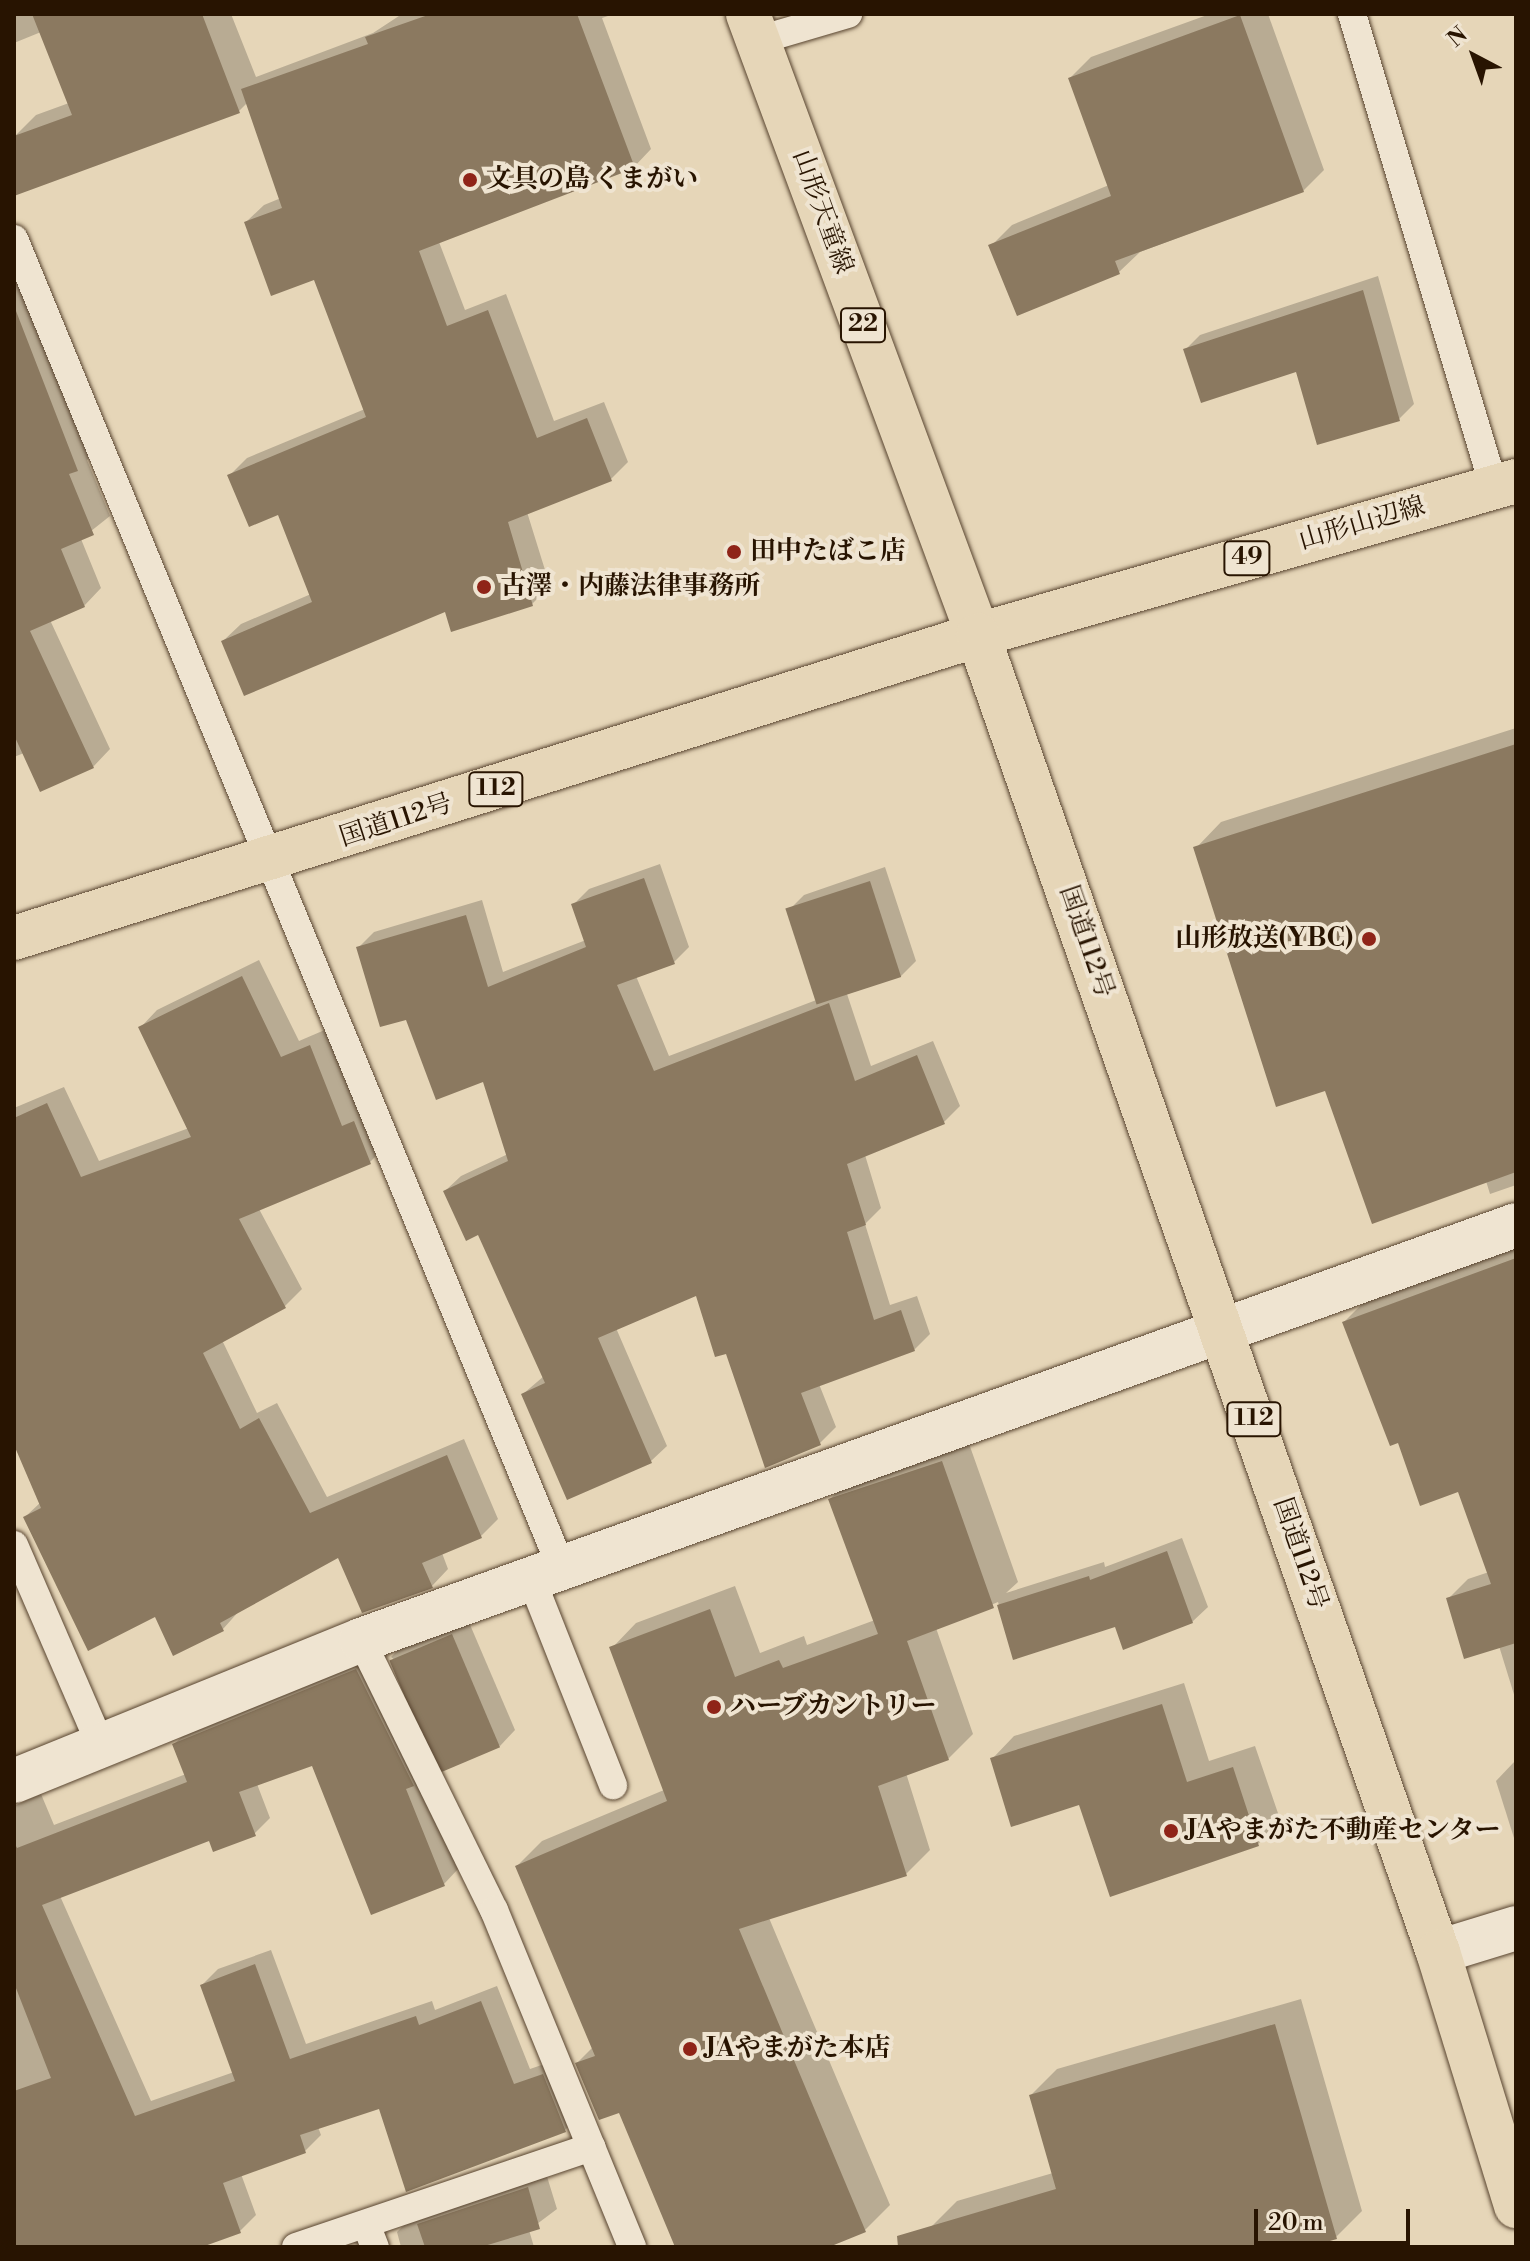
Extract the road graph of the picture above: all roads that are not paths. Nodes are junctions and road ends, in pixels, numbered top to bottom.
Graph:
1 (848, 14) edge
2 (1352, 14) edge
3 (754, 27) edge
4 (14, 239) edge
5 (1505, 484) edge
6 (978, 635) junction
7 (272, 860) junction
8 (14, 938) edge
9 (1516, 1225) edge
10 (1223, 1331) junction
11 (14, 1545) edge
12 (546, 1572) junction
13 (361, 1640) junction
14 (100, 1744) junction
15 (14, 1781) edge
16 (613, 1785) dead end
17 (1516, 1928) edge
18 (1438, 1952) junction
19 (592, 2147) junction
20 (1516, 2206) edge
21 (370, 2235) edge
22 (296, 2247) edge
23 (632, 2247) edge

1 - 3 lane
2 - 5 lane
3 - 6 main road, 山形天童線 / 22
4 - 7 lane
5 - 6 main road, 山形山辺線 / 49
6 - 7 main road, 国道112号 / 112
6 - 10 main road, 国道112号 / 112
7 - 8 main road, 国道112号 / 112
7 - 12 lane
9 - 10 street
10 - 12 street
10 - 18 main road, 国道112号 / 112
11 - 14 lane
12 - 13 street
12 - 16 lane
13 - 14 street
13 - 19 lane
14 - 15 street
17 - 18 street
18 - 20 main road, 国道112号 / 112
19 - 21 lane
19 - 23 lane
21 - 22 lane

